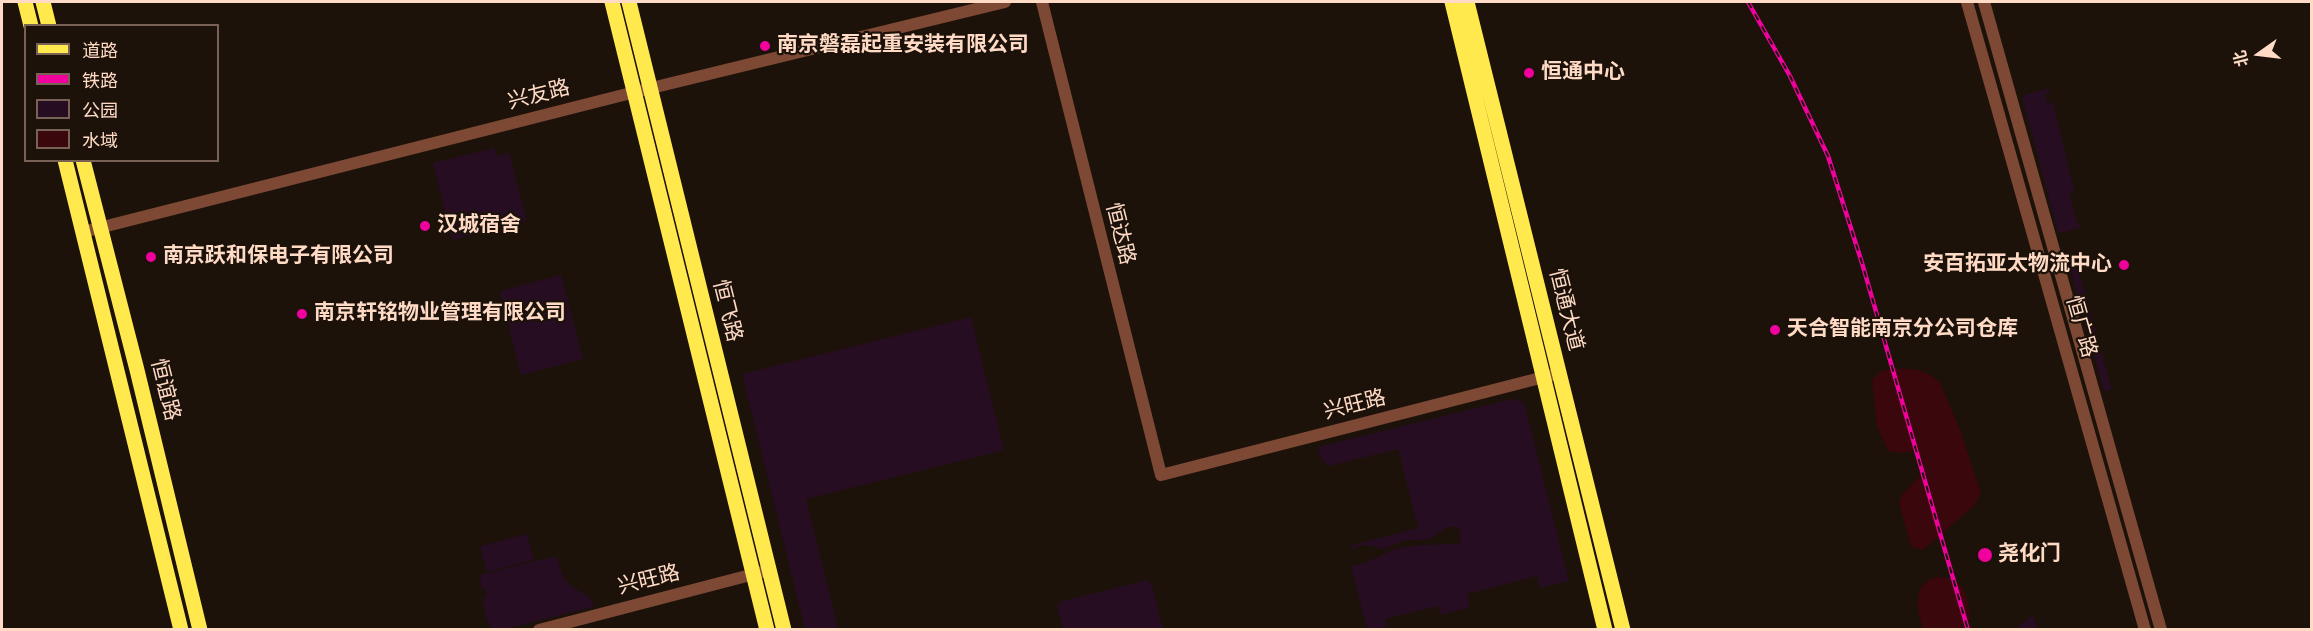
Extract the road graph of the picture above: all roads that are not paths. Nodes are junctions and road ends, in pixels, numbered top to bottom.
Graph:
1 (26, 2) edge
2 (43, 2) edge
3 (612, 2) edge
4 (629, 2) edge
5 (1005, 2) edge
6 (1042, 2) edge
7 (1452, 2) edge
8 (1467, 2) edge
9 (1967, 2) edge
10 (1984, 2) edge
11 (32, 24) edge
12 (48, 24) edge
13 (651, 89) junction
14 (635, 92) junction
15 (66, 162) edge
16 (84, 162) edge
17 (100, 228) junction
18 (83, 232) junction
19 (1552, 375) junction
20 (1161, 475) joint
21 (769, 570) junction
22 (753, 574) junction
23 (181, 630) edge
24 (200, 630) edge
25 (539, 630) edge
26 (766, 630) edge
27 (784, 630) edge
28 (1605, 630) edge
29 (1623, 630) edge
30 (2145, 630) edge
31 (2161, 630) edge

1 - 11 main road
2 - 12 main road
3 - 14 main road, 恒飞路
4 - 13 main road, 恒飞路
5 - 13 street, 兴友路
6 - 20 street, 恒达路
7 - 19 main road, 恒通大道
8 - 19 main road, 恒通大道
9 - 30 street, 恒广路
10 - 31 street, 恒广路
13 - 14 street, 兴友路
13 - 21 main road, 恒飞路
14 - 17 street, 兴友路
14 - 22 main road, 恒飞路
15 - 18 main road, 恒谊路
16 - 17 main road, 恒谊路
17 - 18 street, 兴友路
17 - 24 main road, 恒谊路
18 - 23 main road, 恒谊路
19 - 20 street, 兴旺路
19 - 28 main road, 恒通大道
19 - 29 main road, 恒通大道
21 - 22 street, 兴旺路
21 - 27 main road, 恒飞路
22 - 25 street, 兴旺路
22 - 26 main road, 恒飞路

